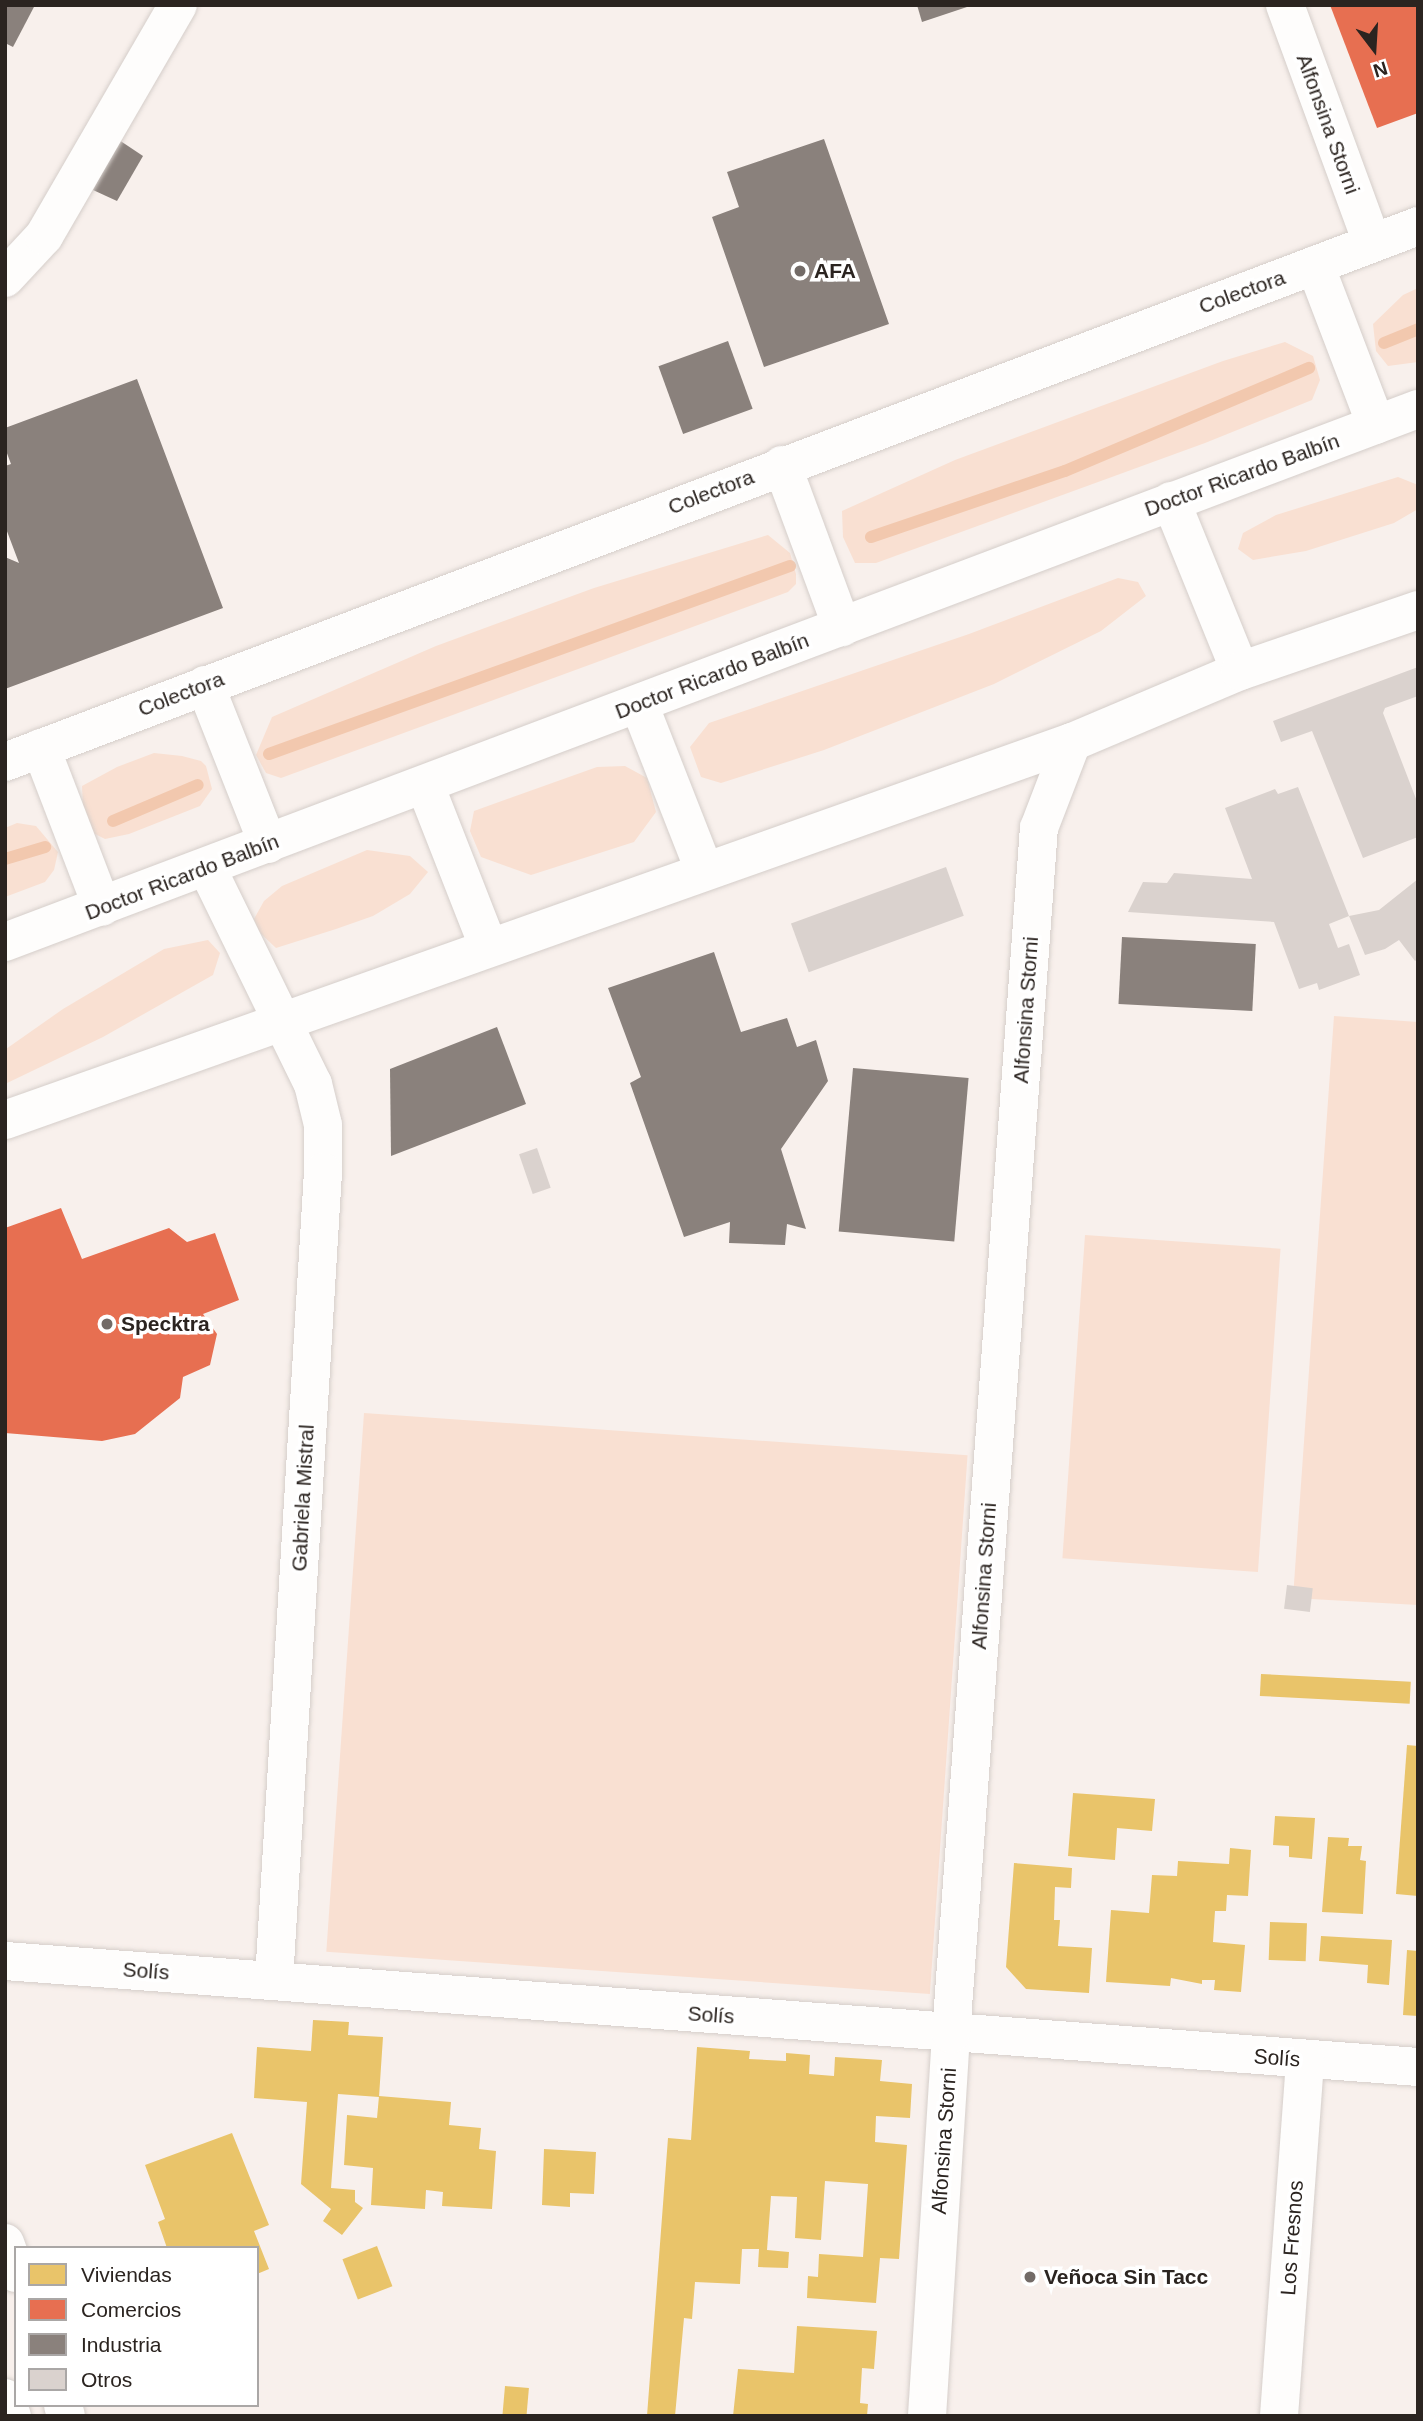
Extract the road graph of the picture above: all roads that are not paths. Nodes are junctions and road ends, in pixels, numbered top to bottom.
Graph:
1 (178, 5) edge
2 (1285, 5) edge
3 (1418, 226) edge
4 (1372, 243) junction
5 (1315, 265) junction
6 (5, 278) edge
7 (1418, 409) edge
8 (1376, 425) junction
9 (782, 465) junction
10 (1171, 501) junction
11 (1418, 610) edge
12 (842, 627) junction
13 (1240, 671) junction
14 (205, 685) junction
15 (639, 704) junction
16 (1072, 742) junction
17 (41, 748) junction
18 (5, 762) edge
19 (425, 785) junction
20 (268, 844) junction
21 (207, 868) junction
22 (704, 870) junction
23 (102, 907) junction
24 (22, 936) edge
25 (489, 948) junction
26 (5, 967) edge
27 (281, 1023) junction
28 (5, 1120) edge
29 (5, 1961) edge
30 (274, 1981) junction
31 (951, 2034) junction
32 (1306, 2060) junction
33 (1418, 2067) edge
34 (5, 2243) edge
35 (14, 2268) edge
36 (5, 2398) edge
37 (12, 2416) edge
38 (928, 2416) edge
39 (1279, 2416) edge

1 - 6 street
2 - 4 street, Alfonsina Storni
3 - 4 street, Colectora
4 - 5 street, Colectora
5 - 8 street
5 - 9 street, Colectora
7 - 8 street, Doctor Ricardo Balbín
8 - 10 street, Doctor Ricardo Balbín
9 - 12 street
9 - 14 street, Colectora
10 - 12 street, Doctor Ricardo Balbín
10 - 13 street
11 - 13 street
12 - 15 street, Doctor Ricardo Balbín
13 - 16 street
14 - 17 street, Colectora
14 - 20 street
15 - 19 street, Doctor Ricardo Balbín
15 - 22 street
16 - 22 street
16 - 31 street, Alfonsina Storni
17 - 18 street, Colectora
17 - 23 street
19 - 20 street, Doctor Ricardo Balbín
19 - 25 street
20 - 21 street, Doctor Ricardo Balbín
21 - 23 street, Doctor Ricardo Balbín
21 - 27 street, Gabriela Mistral
22 - 25 street
23 - 24 street, Doctor Ricardo Balbín
24 - 26 street
25 - 27 street
27 - 28 street
27 - 30 street, Gabriela Mistral
29 - 30 street, Solís
30 - 31 street, Solís
31 - 32 street, Solís
31 - 38 street, Alfonsina Storni
32 - 33 street, Solís
32 - 39 street, Los Fresnos
34 - 35 street
36 - 37 street

